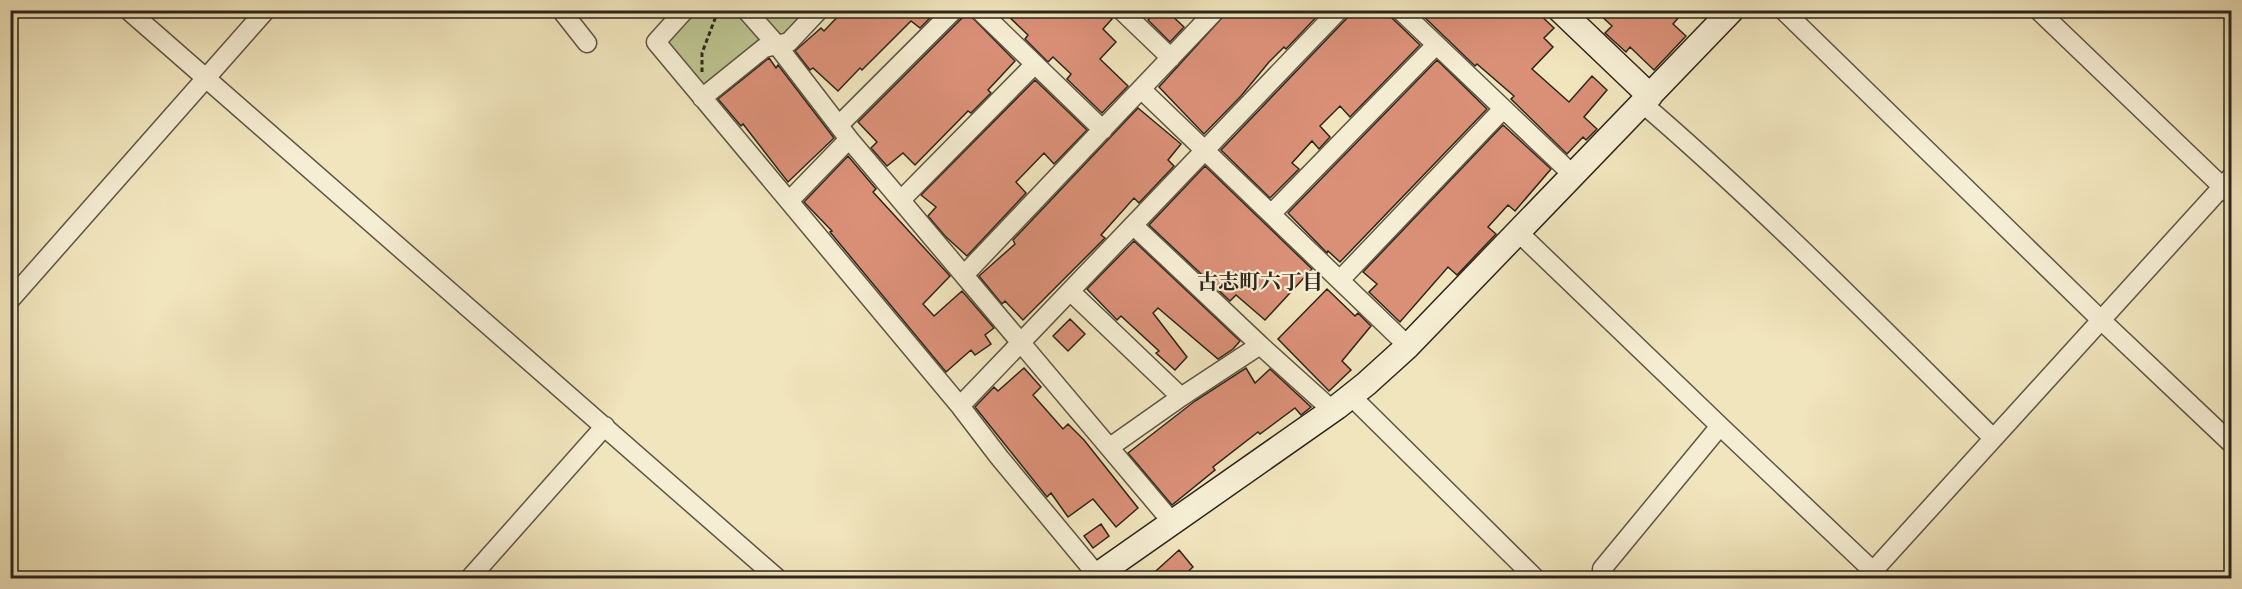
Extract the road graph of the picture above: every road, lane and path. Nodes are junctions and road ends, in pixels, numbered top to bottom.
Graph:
1 (128, 10) edge
2 (266, 10) edge
3 (561, 10) edge
4 (686, 10) edge
5 (722, 10) edge
6 (746, 10) edge
7 (819, 10) edge
8 (954, 10) edge
9 (979, 10) edge
10 (1121, 10) edge
11 (1216, 10) edge
12 (1339, 10) edge
13 (1400, 10) edge
14 (1560, 10) edge
15 (1784, 10) edge
16 (2038, 10) edge
17 (1724, 13) edge
18 (587, 43) dead end
19 (776, 44) junction
20 (1436, 45) junction
21 (1171, 58) junction
22 (1035, 64) junction
23 (206, 79) junction
24 (1141, 89) junction
25 (697, 92) junction
26 (1646, 99) junction
27 (1503, 109) junction
28 (1103, 130) junction
29 (844, 132) junction
30 (1205, 150) junction
31 (1573, 176) junction
32 (2228, 186) edge
33 (790, 200) junction
34 (902, 200) junction
35 (1271, 214) junction
36 (1133, 225) junction
37 (1518, 232) junction
38 (965, 274) junction
39 (1340, 280) junction
40 (1070, 291) junction
41 (10, 300) edge
42 (2101, 320) junction
43 (1022, 341) junction
44 (1260, 345) junction
45 (1408, 346) junction
46 (1181, 396) junction
47 (1341, 403) junction
48 (960, 405) junction
49 (605, 426) junction
50 (1720, 426) junction
51 (1992, 437) junction
52 (2232, 444) edge
53 (1110, 447) junction
54 (1172, 522) junction
55 (1877, 575) edge
56 (1604, 576) edge
57 (1095, 577) edge
58 (470, 579) edge
59 (777, 579) edge
60 (1535, 579) edge

1 - 23 street
2 - 23 street
3 - 18 street
4 - 25 street
5 - 25 path
6 - 19 street
7 - 19 street
8 - 29 street
9 - 22 street
10 - 21 street
11 - 21 street
12 - 30 street
13 - 20 street
14 - 26 street
15 - 42 street
16 - 32 street
17 - 26 street
19 - 25 street
19 - 29 street
20 - 27 street
20 - 35 street
21 - 24 street
22 - 28 street
22 - 34 street
23 - 41 street
23 - 49 street
24 - 28 street
24 - 30 street
25 - 33 street
26 - 31 street
26 - 51 street
27 - 31 street
27 - 39 street
28 - 38 street
29 - 33 street
29 - 34 street
30 - 35 street
30 - 36 street
31 - 37 street
32 - 42 street
33 - 48 street
34 - 38 street
35 - 39 street
36 - 40 street
36 - 44 street
37 - 45 street
37 - 50 street
38 - 43 street
39 - 45 street
40 - 43 street
40 - 46 street
42 - 51 street
42 - 52 street
43 - 48 street
43 - 53 street
44 - 46 street
44 - 47 street
45 - 47 street
46 - 53 street
47 - 54 street
47 - 60 street
48 - 57 street
49 - 58 street
49 - 59 street
50 - 55 street
50 - 56 street
51 - 55 street
53 - 54 street
54 - 57 street

